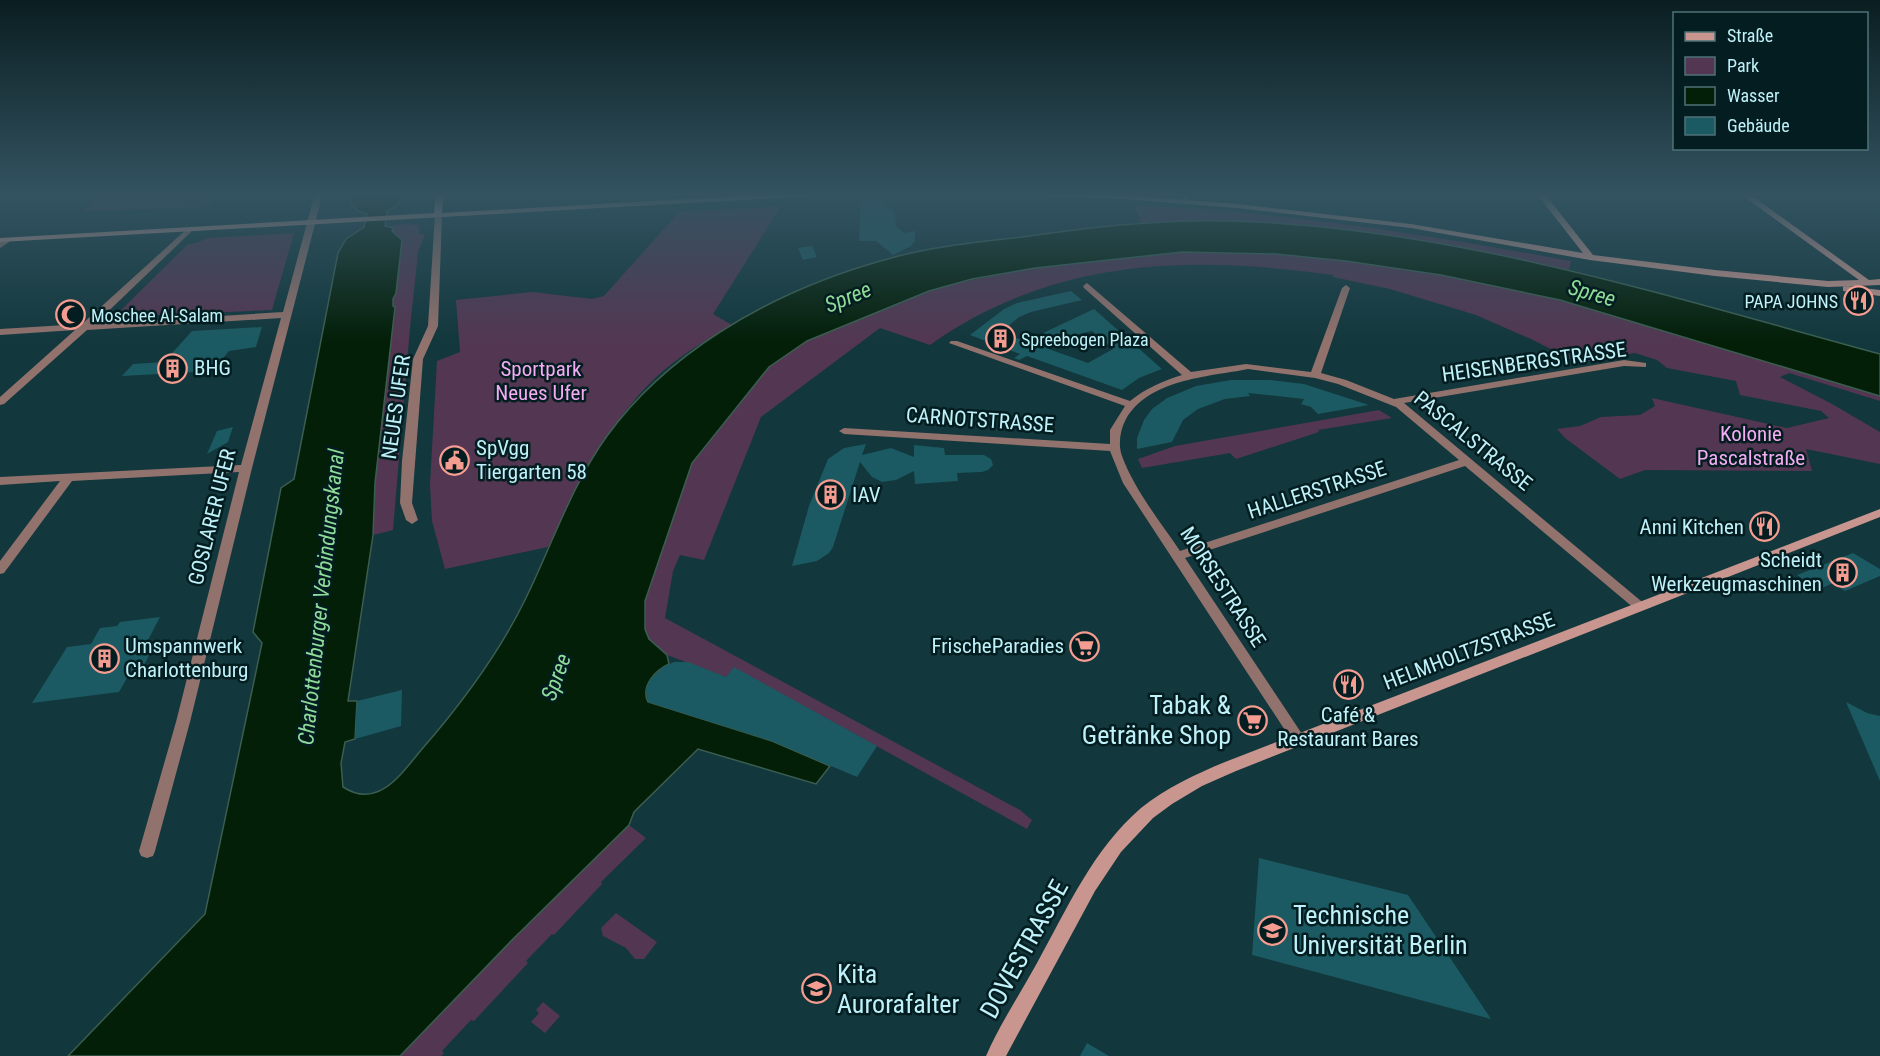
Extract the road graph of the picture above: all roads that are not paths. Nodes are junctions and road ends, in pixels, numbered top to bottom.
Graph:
1 (175, 242) edge
2 (306, 242) edge
3 (437, 242) edge
4 (1501, 242) edge
5 (1578, 242) edge
6 (1811, 242) edge
7 (1590, 257) junction
8 (1880, 282) edge
9 (1868, 283) junction
10 (1828, 284) junction
11 (1087, 286) dead end
12 (1346, 288) dead end
13 (1878, 293) edge
14 (286, 315) junction
15 (84, 327) junction
16 (0, 332) edge
17 (954, 343) dead end
18 (1642, 365) dead end
19 (1188, 374) junction
20 (1315, 375) junction
21 (0, 402) edge
22 (1395, 402) junction
23 (1131, 404) junction
24 (844, 431) dead end
25 (1114, 451) junction
26 (1468, 461) junction
27 (246, 468) junction
28 (69, 477) junction
29 (0, 481) edge
30 (1880, 513) edge
31 (411, 520) dead end
32 (1178, 556) junction
33 (0, 570) edge
34 (1640, 606) junction
35 (1299, 740) junction
36 (147, 851) dead end
37 (1099, 868) joint
38 (996, 1056) edge

1 - 15 street
2 - 14 street, GOSLARER UFER
3 - 31 street, NEUES UFER
4 - 7 main road
5 - 7 main road
6 - 9 main road
7 - 10 main road
8 - 9 main road
9 - 10 main road
9 - 13 main road
10 - 13 main road
11 - 19 street
12 - 20 street
14 - 15 street
14 - 27 street, GOSLARER UFER
15 - 16 street
15 - 21 street
17 - 23 street
18 - 22 street, HEISENBERGSTRASSE
19 - 20 street, PASCALSTRASSE
19 - 23 street, PASCALSTRASSE
20 - 22 street, PASCALSTRASSE
22 - 26 street, PASCALSTRASSE
23 - 25 street, PASCALSTRASSE
24 - 25 street, CARNOTSTRASSE
25 - 32 street, MORSESTRASSE
26 - 32 street, HALLERSTRASSE
26 - 34 street, PASCALSTRASSE
27 - 28 street
27 - 36 street, GOSLARER UFER
28 - 29 street
28 - 33 street
30 - 34 main road, HELMHOLTZSTRASSE
32 - 35 street, MORSESTRASSE
34 - 35 main road, HELMHOLTZSTRASSE
35 - 37 main road, HELMHOLTZSTRASSE
37 - 38 main road, DOVESTRASSE

